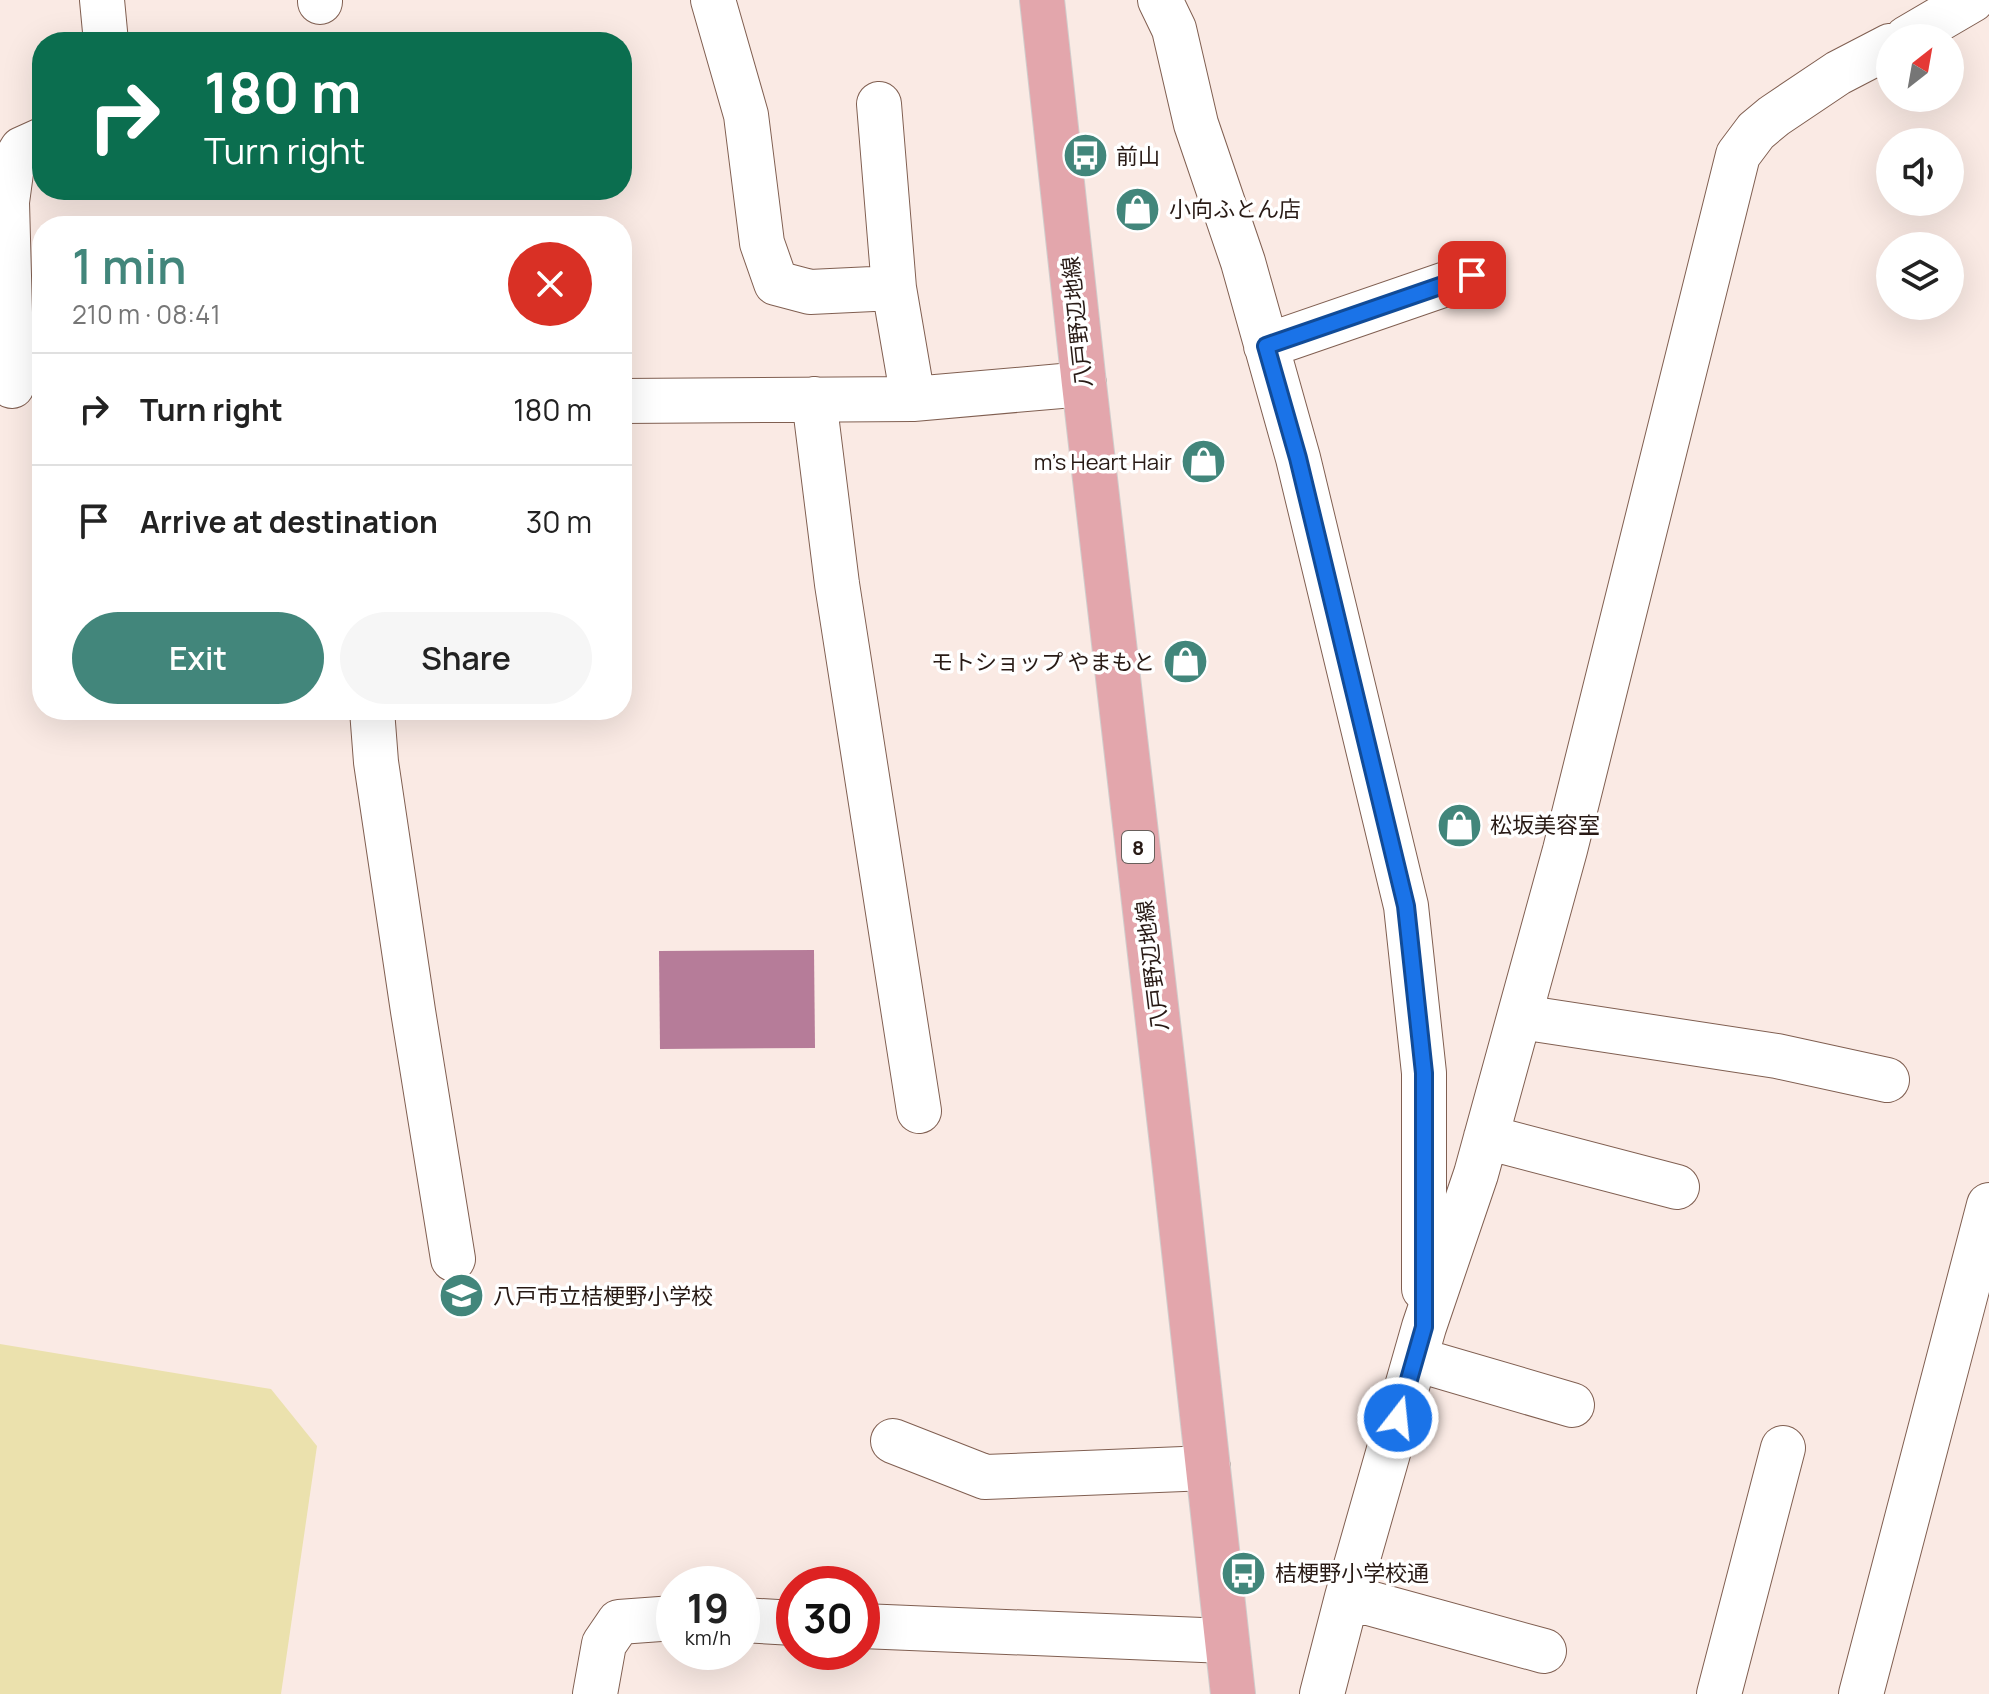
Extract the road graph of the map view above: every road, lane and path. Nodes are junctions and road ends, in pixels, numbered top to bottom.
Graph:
1 (102, 0) edge
2 (713, 0) edge
3 (1042, 0) edge
4 (1160, 0) edge
5 (1972, 0) edge
6 (1931, 24) edge
7 (105, 32) edge
8 (1876, 53) edge
9 (879, 104) dead end
10 (32, 144) edge
11 (1472, 275) dead end
12 (894, 288) junction
13 (1266, 346) junction
14 (1084, 384) junction
15 (18, 386) edge
16 (814, 399) junction
17 (913, 399) junction
18 (632, 401) edge
19 (373, 720) edge
20 (1520, 1017) junction
21 (1887, 1080) dead end
22 (919, 1111) dead end
23 (1486, 1137) junction
24 (1677, 1187) dead end
25 (1989, 1205) edge
26 (453, 1259) dead end
27 (1420, 1343) junction
28 (1572, 1405) dead end
29 (893, 1441) dead end
30 (1783, 1448) dead end
31 (1208, 1468) junction
32 (1347, 1597) junction
33 (656, 1619) edge
34 (880, 1627) edge
35 (1226, 1641) junction
36 (1544, 1651) dead end
37 (595, 1694) edge
38 (1233, 1694) edge
39 (1322, 1694) edge
40 (1719, 1694) edge
41 (1861, 1694) edge

1 - 7 street
2 - 12 street
3 - 14 main road, 八戸野辺地線 / 8
4 - 13 street
5 - 6 street
8 - 20 street
9 - 12 street
10 - 15 street
11 - 13 street
12 - 17 street
13 - 27 street
14 - 17 street
14 - 31 main road, 八戸野辺地線 / 8
16 - 17 street
16 - 18 street
16 - 22 street
19 - 26 street
20 - 21 street
20 - 23 street
23 - 24 street
23 - 27 street
25 - 41 street
27 - 28 street
27 - 32 street
29 - 31 street
30 - 40 street
31 - 35 main road, 八戸野辺地線 / 8
32 - 36 street
32 - 39 street
33 - 37 street
34 - 35 street
35 - 38 main road, 八戸野辺地線 / 8

